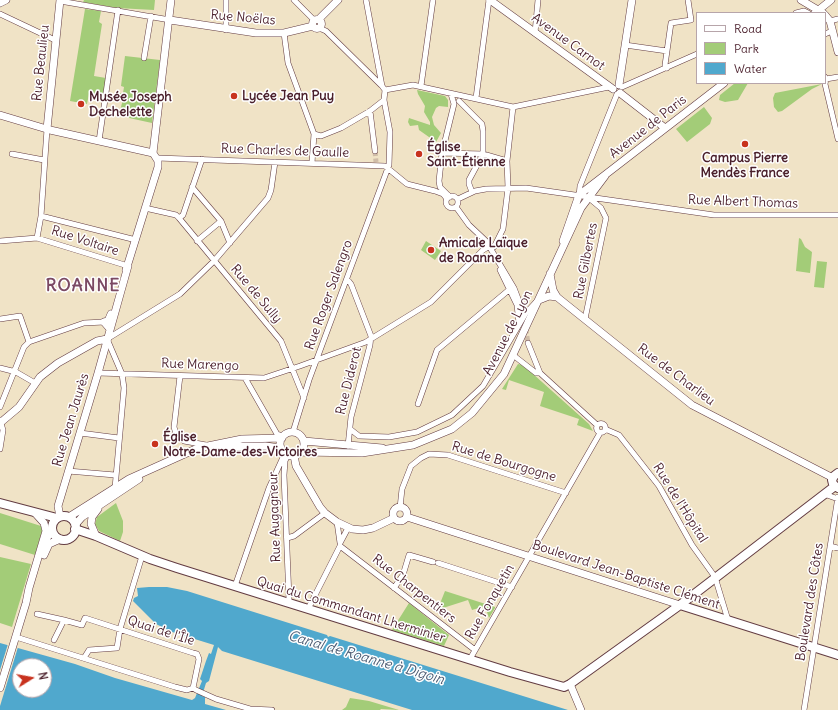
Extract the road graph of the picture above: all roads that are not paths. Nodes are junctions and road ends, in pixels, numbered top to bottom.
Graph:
1 (6, 0) edge
2 (60, 0) edge
3 (171, 0) edge
4 (226, 0) edge
5 (294, 0) edge
6 (338, 0) edge
7 (366, 0) edge
8 (433, 0) edge
9 (490, 0) edge
10 (538, 0) edge
11 (632, 0) edge
12 (688, 0) edge
13 (831, 0) edge
14 (803, 1) edge
15 (0, 3) edge
16 (118, 10) junction
17 (807, 12) edge
18 (819, 12) edge
19 (823, 12) edge
20 (823, 12) edge
21 (0, 14) edge
22 (826, 15) edge
23 (151, 16) junction
24 (838, 19) edge
25 (170, 20) junction
26 (826, 21) edge
27 (316, 23) junction
28 (226, 30) junction
29 (832, 31) junction
30 (284, 33) junction
31 (534, 33) junction
32 (826, 34) edge
33 (55, 40) junction
34 (625, 45) junction
35 (667, 52) junction
36 (838, 52) edge
37 (696, 54) edge
38 (144, 58) dead end
39 (667, 68) junction
40 (838, 77) edge
41 (826, 78) edge
42 (602, 81) junction
43 (723, 84) edge
44 (825, 84) edge
45 (421, 86) junction
46 (383, 88) junction
47 (617, 89) junction
48 (597, 90) junction
49 (452, 94) junction
50 (467, 96) junction
51 (476, 98) junction
52 (384, 100) junction
53 (456, 102) junction
54 (513, 107) junction
55 (370, 111) junction
56 (0, 115) edge
57 (47, 119) junction
58 (34, 124) junction
59 (666, 128) junction
60 (46, 129) junction
61 (314, 134) junction
62 (838, 139) edge
63 (99, 141) junction
64 (375, 151) tunnel mouth
65 (442, 153) junction
66 (12, 154) dead end
67 (483, 154) junction
68 (155, 156) junction
69 (202, 159) junction
70 (44, 160) junction
71 (275, 162) junction
72 (507, 162) junction
73 (312, 163) junction
74 (388, 168) junction
75 (605, 176) junction
76 (596, 181) junction
77 (192, 187) junction
78 (508, 188) junction
79 (437, 189) junction
80 (472, 192) junction
81 (568, 193) junction
82 (579, 195) junction
83 (588, 197) junction
84 (449, 198) junction
85 (458, 199) junction
86 (575, 205) junction
87 (456, 207) junction
88 (145, 208) junction
89 (838, 215) edge
90 (41, 216) junction
91 (179, 218) junction
92 (221, 221) junction
93 (37, 238) junction
94 (136, 240) junction
95 (0, 241) edge
96 (197, 241) junction
97 (230, 243) junction
98 (565, 243) junction
99 (492, 247) junction
100 (214, 261) junction
101 (497, 261) junction
102 (128, 266) junction
103 (551, 271) junction
104 (347, 279) junction
105 (510, 289) junction
106 (557, 297) junction
107 (539, 300) junction
108 (522, 309) tunnel mouth
109 (0, 319) edge
110 (585, 319) junction
111 (104, 322) junction
112 (519, 324) junction
113 (110, 329) junction
114 (107, 339) junction
115 (370, 340) junction
116 (29, 342) junction
117 (528, 342) tunnel mouth
118 (513, 355) junction
119 (317, 360) junction
120 (0, 368) edge
121 (292, 369) junction
122 (16, 372) junction
123 (98, 373) junction
124 (540, 373) junction
125 (122, 374) junction
126 (180, 376) junction
127 (245, 378) junction
128 (35, 383) junction
129 (304, 398) junction
130 (418, 404) dead end
131 (0, 407) edge
132 (1, 423) edge
133 (597, 425) junction
134 (605, 429) junction
135 (350, 430) junction
136 (294, 432) junction
137 (80, 433) junction
138 (600, 433) junction
139 (283, 437) junction
140 (119, 438) junction
141 (304, 441) junction
142 (209, 445) junction
143 (348, 446) junction
144 (0, 449) edge
145 (394, 449) junction
146 (290, 452) junction
147 (173, 458) junction
148 (156, 467) junction
149 (68, 471) junction
150 (115, 474) junction
151 (836, 481) edge
152 (115, 488) junction
153 (566, 493) junction
154 (824, 494) junction
155 (838, 498) edge
156 (0, 503) edge
157 (101, 505) junction
158 (400, 508) junction
159 (325, 513) junction
160 (38, 514) junction
161 (69, 517) junction
162 (407, 517) junction
163 (58, 518) junction
164 (394, 518) junction
165 (337, 522) junction
166 (75, 527) junction
167 (52, 528) junction
168 (348, 528) junction
169 (96, 536) junction
170 (68, 538) junction
171 (287, 538) junction
172 (60, 539) junction
173 (43, 544) junction
174 (340, 544) junction
175 (830, 546) junction
176 (838, 548) edge
177 (126, 550) junction
178 (142, 556) junction
179 (529, 556) junction
180 (40, 558) junction
181 (433, 562) dead end
182 (438, 563) dead end
183 (715, 578) junction
184 (235, 586) junction
185 (394, 588) junction
186 (512, 588) junction
187 (288, 603) junction
188 (680, 605) junction
189 (308, 609) junction
190 (37, 614) dead end
191 (64, 620) junction
192 (728, 620) junction
193 (120, 629) junction
194 (16, 637) junction
195 (54, 640) dead end
196 (814, 647) junction
197 (474, 650) junction
198 (838, 655) edge
199 (84, 658) junction
200 (470, 660) junction
201 (570, 684) junction
202 (0, 688) edge
203 (193, 688) junction
204 (272, 710) edge
205 (581, 710) edge
206 (804, 710) edge

1 - 15 street
2 - 16 street
2 - 33 street, Rue Beaulieu
3 - 25 street, Rue Jean Jaurès
4 - 28 street
5 - 27 street
6 - 27 street
7 - 46 street, Rue Roger Salengro
8 - 45 street
9 - 31 street, Avenue Carnot
9 - 51 street
10 - 31 street
11 - 34 street
12 - 35 street
13 - 19 street
13 - 20 street
14 - 17 street
14 - 18 street
16 - 23 street
16 - 63 street
21 - 33 street
22 - 24 street
23 - 25 street
23 - 38 street
25 - 28 street, Rue Noëlas
25 - 68 street, Rue Jean Jaurès
26 - 29 street
27 - 30 street, Rue Noëlas
27 - 46 street
28 - 30 street, Rue Noëlas
29 - 32 street
29 - 36 street
30 - 61 street
31 - 42 street, Avenue Carnot
33 - 57 street, Rue Beaulieu
34 - 35 street
34 - 47 street
35 - 39 street
37 - 39 street
39 - 47 street
40 - 41 street
42 - 47 street, Avenue Carnot
42 - 48 street
43 - 59 street, Avenue de Paris
44 - 62 street
45 - 46 street
45 - 49 street
46 - 52 street, Rue Roger Salengro
47 - 48 street
47 - 59 street, Avenue Carnot
47 - 82 street
48 - 54 street
49 - 50 street
49 - 53 street
50 - 51 street
50 - 53 street
51 - 54 street
52 - 55 street
52 - 74 street, Rue Roger Salengro
53 - 65 street
53 - 67 street
54 - 72 street
55 - 61 street
55 - 64 street
56 - 58 street
57 - 58 street
57 - 60 street, Rue Beaulieu
58 - 60 street
59 - 75 street, Avenue de Paris
60 - 63 street
60 - 70 street
61 - 73 street
63 - 68 street
65 - 67 street
65 - 79 street
66 - 70 street
67 - 72 street
67 - 80 street
68 - 69 street, Rue Charles de Gaulle
68 - 88 street, Rue Jean Jaurès
69 - 71 street, Rue Charles de Gaulle
69 - 77 street
70 - 90 street
71 - 73 street, Rue Charles de Gaulle
71 - 97 street
72 - 78 street
73 - 74 street, Rue Charles de Gaulle
74 - 79 street, Rue Charles de Gaulle
74 - 104 street, Rue Roger Salengro
75 - 76 street
75 - 83 street, Avenue de Lyon
76 - 82 street
76 - 83 street
77 - 91 street
77 - 92 street
78 - 80 street, Rue Albert Thomas
78 - 81 street, Rue Albert Thomas
78 - 99 street
79 - 84 street
80 - 85 street, Rue Albert Thomas
81 - 82 street, Rue Albert Thomas
81 - 86 street
82 - 83 street, Rue Albert Thomas
82 - 86 street, Avenue de Lyon
82 - 98 street
83 - 89 street, Rue Albert Thomas
83 - 98 street, Avenue de Lyon
83 - 110 street, Rue Gilbertes
84 - 85 street
84 - 87 street
85 - 87 street
86 - 103 street, Avenue de Lyon
87 - 99 street
88 - 91 street
88 - 94 street, Rue Jean Jaurès
90 - 93 street
90 - 94 street
91 - 96 street, Rue de Sully
92 - 96 street
92 - 97 street
93 - 95 street
93 - 102 street, Rue Voltaire
94 - 102 street, Rue Jean Jaurès
96 - 100 street, Rue de Sully
97 - 100 street
98 - 103 street, Avenue de Lyon
99 - 101 street
99 - 115 street, Rue Marengo
100 - 114 street
100 - 121 street, Rue de Sully
101 - 105 street
101 - 108 street
102 - 111 street, Rue Jean Jaurès
102 - 113 street, Rue Jean Jaurès
103 - 106 street
103 - 107 street, Avenue de Lyon
104 - 115 street, Rue Diderot
104 - 119 street, Rue Roger Salengro
105 - 112 street
105 - 130 street
106 - 107 street
106 - 110 street, Rue de Charlieu
107 - 112 street
107 - 118 street, Avenue de Lyon
109 - 116 street
110 - 151 street, Rue de Charlieu
111 - 113 street
111 - 116 street
112 - 135 street
113 - 114 street, Rue Jean Jaurès
114 - 123 street, Rue Jean Jaurès
114 - 125 street
114 - 128 street
115 - 119 street, Rue Marengo
115 - 135 street, Rue Diderot
116 - 122 street
117 - 124 street
118 - 124 street
118 - 145 street, Avenue de Lyon
119 - 121 street, Rue Marengo
119 - 129 street, Rue Roger Salengro
120 - 122 street
121 - 127 street, Rue Marengo
121 - 129 street, Rue de Sully
122 - 128 street
122 - 131 street
123 - 125 street, Rue Marengo
123 - 137 street, Rue Jean Jaurès
124 - 133 street
125 - 126 street, Rue Marengo
125 - 140 street
126 - 127 street, Rue Marengo
126 - 142 street
127 - 139 street
128 - 132 street
129 - 136 street, Rue Roger Salengro
132 - 144 street
133 - 134 street, Rue de l'Hôpital
133 - 138 street
134 - 138 street
134 - 183 street, Rue de l'Hôpital
135 - 143 street, Rue Diderot
136 - 139 street, Avenue de Lyon
136 - 141 street
137 - 140 street
137 - 149 street, Rue Jean Jaurès
138 - 153 street, Rue Fonquetin
139 - 142 street, Avenue de Lyon
139 - 146 street
140 - 150 street
141 - 143 street, Avenue de Lyon
141 - 146 street
142 - 147 street, Avenue de Lyon
143 - 145 street, Avenue de Lyon
145 - 146 street, Avenue de Lyon
146 - 147 street, Avenue de Lyon
146 - 159 street
146 - 171 street, Rue Augagneur
146 - 184 street
147 - 148 street, Avenue de Lyon
148 - 152 street, Avenue de Lyon
148 - 157 street, Avenue de Lyon
149 - 150 street
149 - 163 street, Rue Jean Jaurès
150 - 152 street
151 - 154 main road
152 - 161 street, Avenue de Lyon
153 - 158 street, Rue de Bourgogne
153 - 179 street, Rue Fonquetin
154 - 155 street
154 - 183 main road
155 - 175 street, Boulevard des Côtes
156 - 160 main road
157 - 166 street, Avenue de Lyon
157 - 169 street
158 - 162 street
158 - 164 street
159 - 165 street
159 - 171 street
160 - 163 main road
160 - 167 main road
160 - 173 street
161 - 163 main road
161 - 166 main road
162 - 164 street, Boulevard Jean-Baptiste Clément
162 - 179 street, Boulevard Jean-Baptiste Clément
163 - 167 main road
164 - 168 street
165 - 168 street
165 - 174 street
166 - 169 main road, Quai du Commandant Lherminier
166 - 170 main road
167 - 172 main road
167 - 173 street
168 - 174 street
169 - 177 main road, Quai du Commandant Lherminier
170 - 172 main road
170 - 177 main road, Quai du Commandant Lherminier
171 - 187 street, Rue Augagneur
172 - 180 street
173 - 180 street
174 - 185 street, Rue Charpentiers
174 - 189 street
175 - 176 street
175 - 196 street, Boulevard des Côtes
177 - 178 main road, Quai du Commandant Lherminier
178 - 184 main road, Quai du Commandant Lherminier
178 - 193 street
179 - 186 street, Rue Fonquetin
179 - 188 street, Boulevard Jean-Baptiste Clément
180 - 194 street
181 - 185 street
182 - 186 street
183 - 188 main road
183 - 192 street, Rue de l'Hôpital
184 - 187 main road, Quai du Commandant Lherminier
185 - 197 street, Rue Charpentiers
186 - 197 street, Rue Fonquetin
187 - 189 main road, Quai du Commandant Lherminier
188 - 192 main road, Boulevard Jean-Baptiste Clément
188 - 201 main road
189 - 200 main road, Quai du Commandant Lherminier
190 - 191 street
191 - 193 street, Quai de l'Île
191 - 195 street
192 - 196 main road, Boulevard Jean-Baptiste Clément
193 - 199 street
193 - 203 street, Quai de l'Île
194 - 199 street
194 - 202 street
196 - 198 main road, Boulevard Jean-Baptiste Clément
196 - 206 street, Boulevard des Côtes
197 - 200 street, Rue Fonquetin
199 - 203 street
200 - 201 main road, Quai du Commandant Lherminier
201 - 205 street
203 - 204 street

